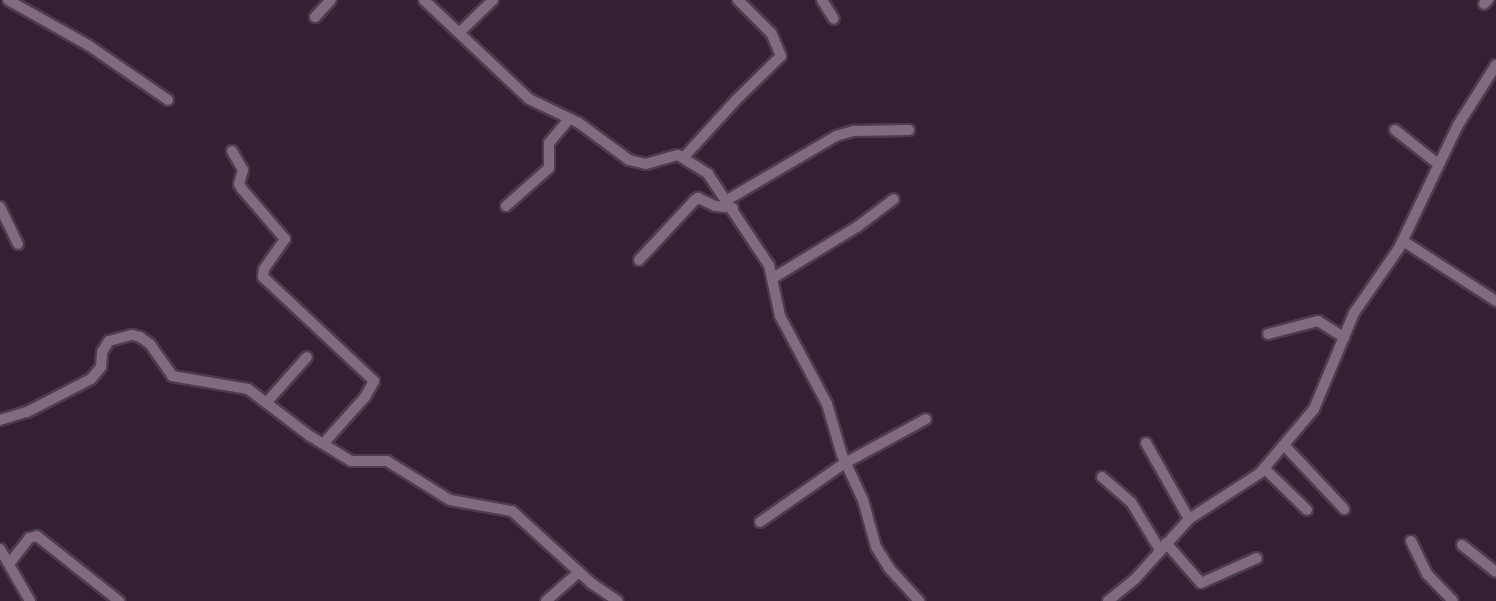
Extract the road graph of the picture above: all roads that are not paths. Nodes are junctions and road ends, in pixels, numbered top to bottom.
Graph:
1 (8, 0) edge
2 (331, 0) edge
3 (425, 0) edge
4 (493, 0) edge
5 (738, 0) edge
6 (822, 0) edge
7 (751, 5) edge
8 (315, 17) dead end
9 (834, 19) dead end
10 (460, 32) junction
11 (1496, 65) edge
12 (168, 100) dead end
13 (569, 119) junction
14 (909, 130) dead end
15 (1395, 130) dead end
16 (232, 151) dead end
17 (684, 157) junction
18 (1438, 164) junction
19 (894, 198) dead end
20 (730, 204) junction
21 (506, 206) dead end
22 (0, 207) edge
23 (1403, 241) junction
24 (18, 244) dead end
25 (639, 260) dead end
26 (773, 278) junction
27 (1496, 300) edge
28 (1268, 334) dead end
29 (1343, 337) junction
30 (307, 357) dead end
31 (267, 402) junction
32 (926, 419) dead end
33 (0, 420) edge
34 (1146, 443) dead end
35 (323, 444) junction
36 (1284, 445) junction
37 (845, 463) junction
38 (1264, 468) junction
39 (1102, 477) dead end
40 (1344, 509) dead end
41 (1307, 510) dead end
42 (1189, 519) junction
43 (760, 522) dead end
44 (1411, 541) dead end
45 (1462, 545) dead end
46 (1163, 547) junction
47 (0, 549) edge
48 (1257, 558) dead end
49 (9, 564) junction
50 (579, 572) junction
51 (1496, 572) edge
52 (30, 601) edge
53 (118, 601) edge
54 (547, 601) edge
55 (618, 601) edge
56 (919, 601) edge
57 (1108, 601) edge
58 (1453, 601) edge

1 - 12 street
2 - 8 street
3 - 10 street
4 - 10 street
5 - 7 street
6 - 9 street
7 - 17 street
10 - 13 street
11 - 18 street
13 - 17 street
13 - 21 street
14 - 20 street
15 - 18 street
16 - 35 street
17 - 20 street
18 - 23 street
19 - 26 street
20 - 25 street
20 - 26 street
22 - 24 street
23 - 27 street
23 - 29 street
26 - 37 street
28 - 29 street
29 - 36 street
30 - 31 street
31 - 33 street
31 - 35 street
32 - 37 street
34 - 42 street
35 - 50 street
36 - 38 street
36 - 40 street
37 - 43 street
37 - 56 street
38 - 41 street
38 - 42 street
39 - 46 street
42 - 46 street
44 - 58 street
45 - 51 street
46 - 48 street
46 - 57 street
47 - 49 street
49 - 52 street
49 - 53 street
50 - 54 street
50 - 55 street

